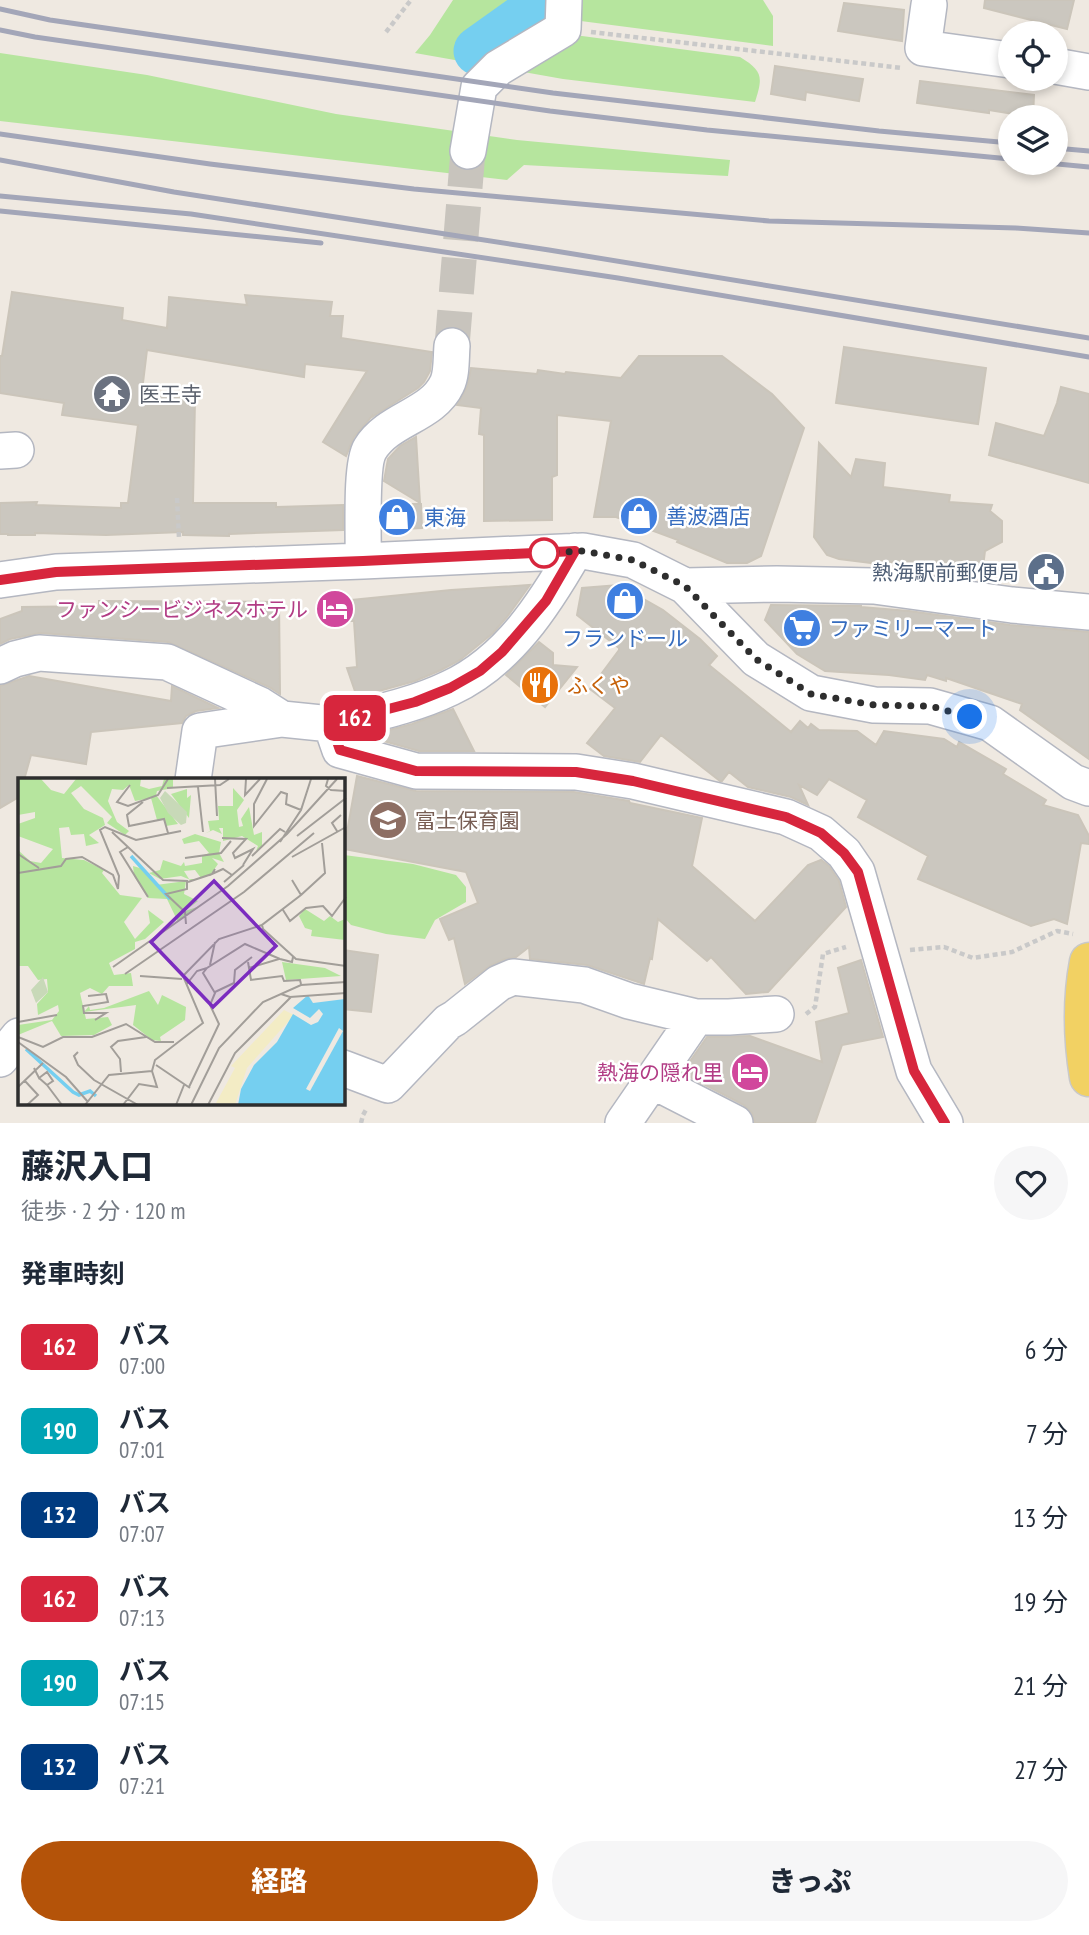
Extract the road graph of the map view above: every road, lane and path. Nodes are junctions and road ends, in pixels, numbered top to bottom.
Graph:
1 (411, 0) edge
2 (565, 0) edge
3 (929, 5) dead end
4 (386, 32) dead end
5 (615, 35) dead end
6 (771, 53) dead end
7 (998, 58) edge
8 (1068, 68) edge
9 (1089, 72) edge
10 (468, 151) tunnel mouth
11 (452, 346) tunnel mouth
12 (177, 498) dead end
13 (179, 543) dead end
14 (575, 551) junction
15 (363, 561) junction
16 (0, 580) edge
17 (685, 586) junction
18 (1089, 612) edge
19 (0, 666) edge
20 (282, 719) junction
21 (331, 724) junction
22 (193, 778) edge
23 (1089, 788) edge
24 (879, 944) junction
25 (1084, 949) edge
26 (776, 1014) joint
27 (696, 1017) junction
28 (18, 1037) edge
29 (0, 1059) edge
30 (345, 1069) edge
31 (1089, 1076) edge
32 (651, 1080) junction
33 (623, 1123) edge
34 (735, 1123) edge
35 (945, 1123) edge

1 - 4 path
2 - 10 street
3 - 7 street
5 - 6 path
8 - 9 street
11 - 15 street
12 - 13 path
14 - 15 street
14 - 17 street
14 - 21 street
15 - 16 street
17 - 18 street
17 - 23 street
19 - 20 street
20 - 21 street
20 - 22 street
21 - 24 street
24 - 25 path
24 - 26 path
24 - 35 street
25 - 31 main road
26 - 27 street
27 - 30 street
27 - 32 street
28 - 29 street
32 - 33 street
32 - 34 street

